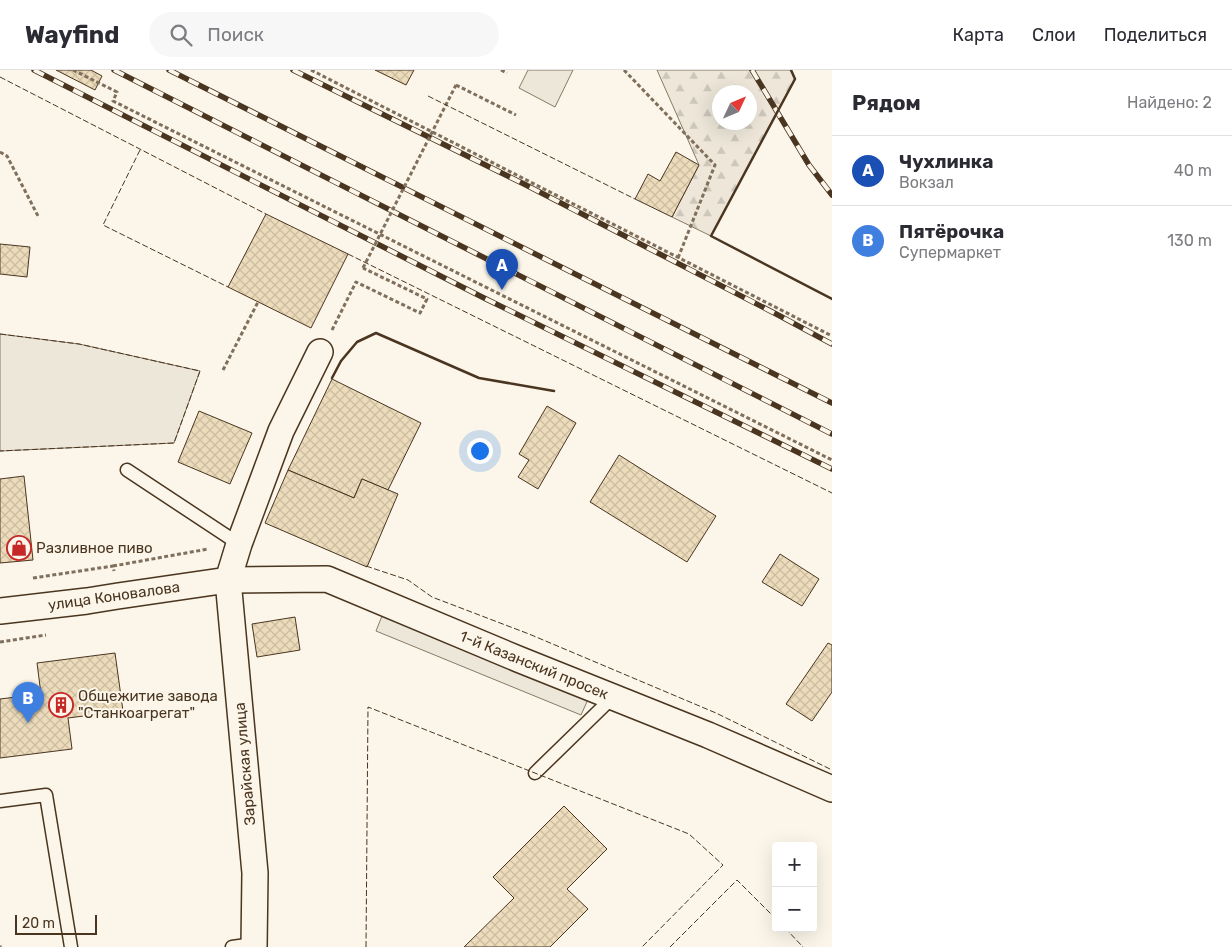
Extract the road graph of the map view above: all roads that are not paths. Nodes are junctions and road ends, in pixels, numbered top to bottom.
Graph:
1 (320, 352) dead end
2 (127, 470) dead end
3 (239, 544) junction
4 (228, 580) junction
5 (0, 611) edge
6 (613, 697) junction
7 (535, 773) dead end
8 (832, 789) edge
9 (0, 801) edge
10 (247, 946) edge
11 (71, 947) edge

1 - 3 street
2 - 3 lane
3 - 4 street
4 - 5 street, улица Коновалова
4 - 6 street, 1-й Казанский просек
4 - 10 street, Зарайская улица
6 - 7 lane
6 - 8 street, 1-й Казанский просек
9 - 11 lane

